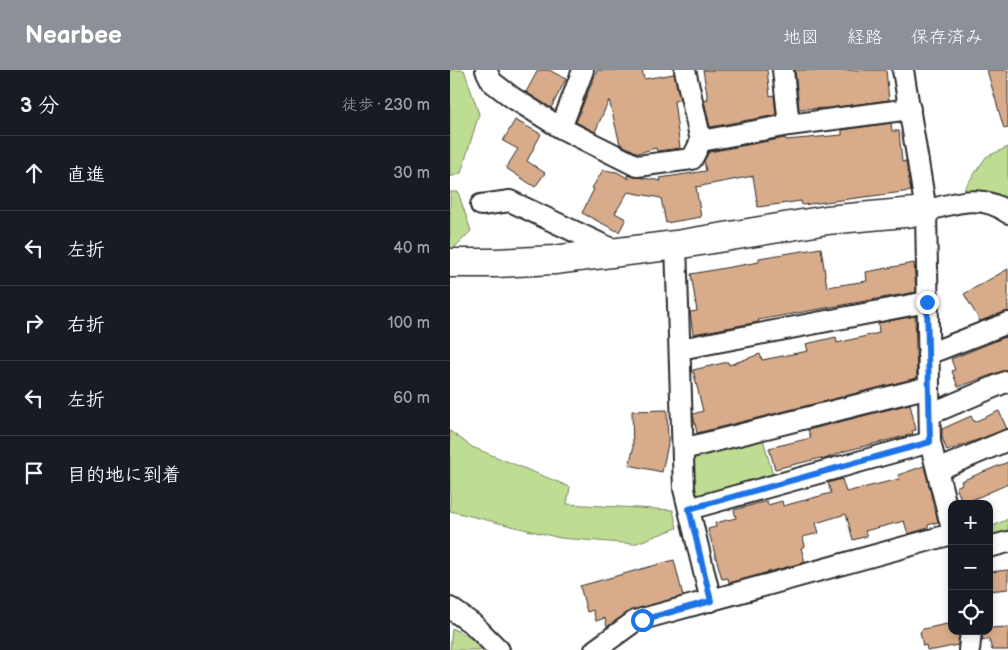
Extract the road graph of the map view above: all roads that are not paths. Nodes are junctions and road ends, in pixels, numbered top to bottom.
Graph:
1 (486, 70) edge
2 (583, 70) edge
3 (684, 70) edge
4 (783, 70) edge
5 (903, 70) edge
6 (910, 110) junction
7 (789, 125) junction
8 (561, 128) junction
9 (701, 141) junction
10 (481, 205) dead end
11 (926, 211) junction
12 (1008, 213) edge
13 (676, 245) junction
14 (618, 252) junction
15 (450, 263) edge
16 (927, 302) junction
17 (1008, 323) edge
18 (680, 349) junction
19 (928, 354) junction
20 (1008, 381) edge
21 (929, 388) junction
22 (930, 414) junction
23 (1008, 440) edge
24 (930, 442) junction
25 (683, 449) junction
26 (937, 470) junction
27 (689, 509) junction
28 (948, 513) edge
29 (948, 535) edge
30 (1008, 542) edge
31 (993, 546) edge
32 (711, 601) junction
33 (450, 608) edge
34 (971, 635) edge
35 (499, 650) edge
36 (595, 650) edge
37 (969, 650) edge

1 - 8 street
2 - 8 street
3 - 9 street
4 - 7 street
5 - 6 street
6 - 7 street
6 - 11 street
7 - 9 street
8 - 9 street
10 - 14 street
11 - 12 street
11 - 13 street
11 - 16 street
13 - 14 street
13 - 18 street
14 - 15 street
16 - 18 street
16 - 19 street
17 - 19 street
18 - 25 street
19 - 21 street
20 - 22 street
21 - 22 street
21 - 25 street
22 - 24 street
23 - 26 street
24 - 26 street
24 - 27 street
25 - 27 street
26 - 28 street
27 - 32 street
29 - 32 street
30 - 31 street
32 - 36 street
33 - 35 street
34 - 37 street

